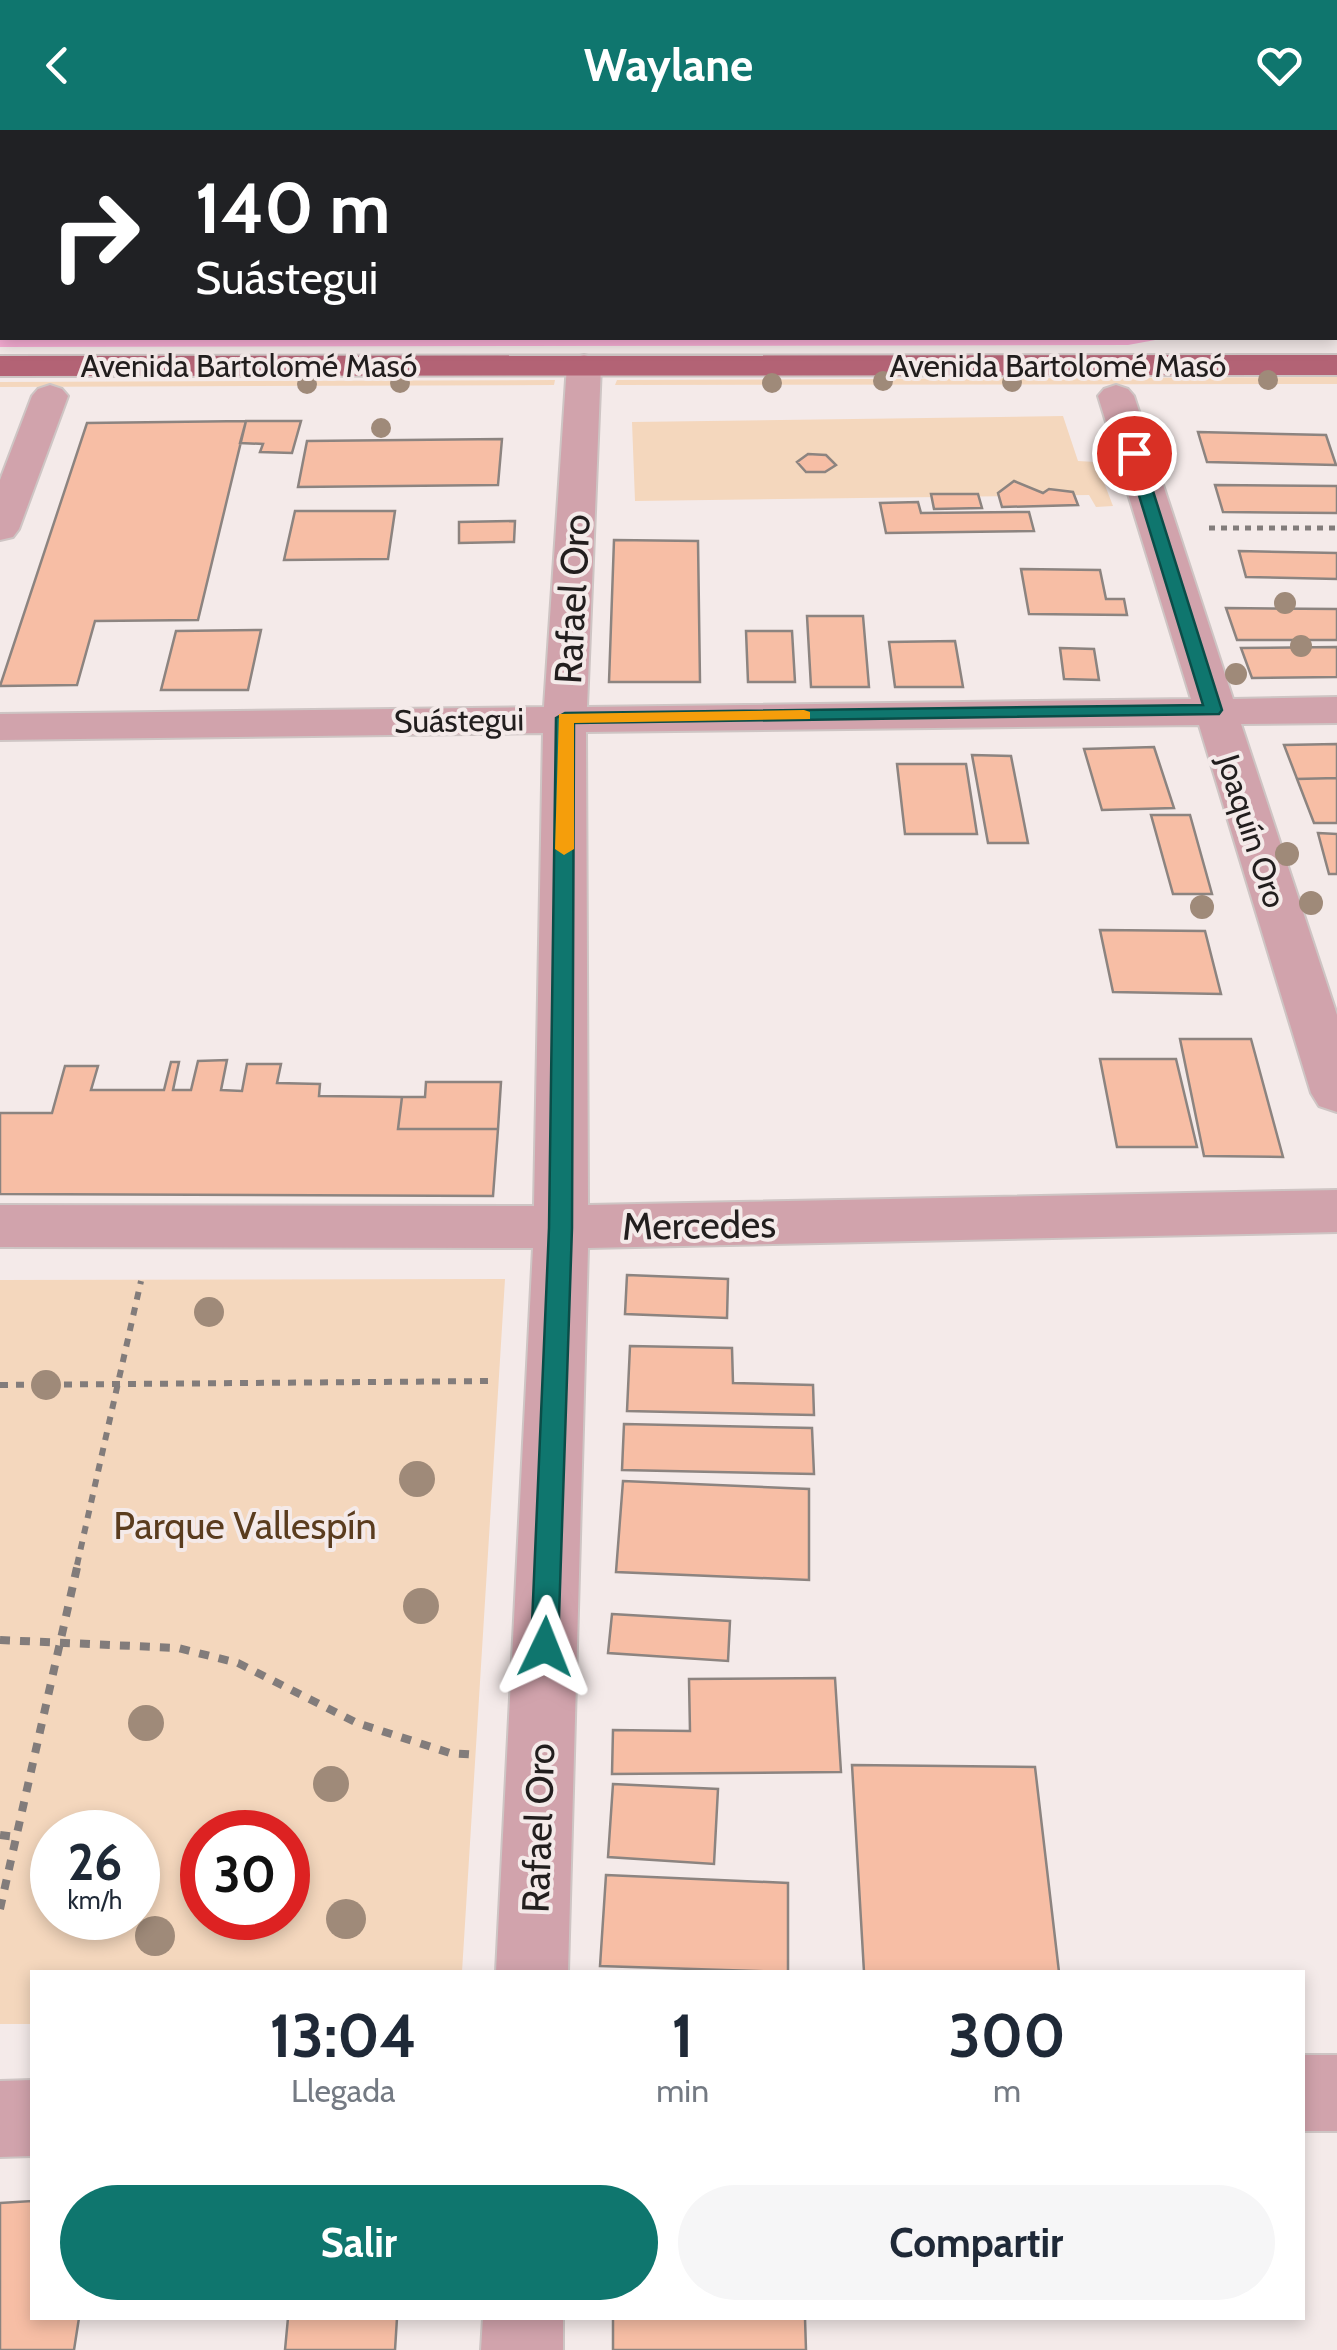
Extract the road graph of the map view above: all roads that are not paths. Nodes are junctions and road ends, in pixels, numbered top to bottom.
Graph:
1 (0, 366) edge
2 (1337, 366) edge
3 (584, 380) junction
4 (0, 396) edge
5 (50, 396) junction
6 (1116, 396) junction
7 (1337, 396) edge
8 (0, 528) edge
9 (1213, 710) junction
10 (1337, 710) edge
11 (565, 718) junction
12 (0, 727) edge
13 (1337, 1093) edge
14 (1337, 1212) edge
15 (0, 1226) edge
16 (561, 1228) junction
17 (532, 1970) edge
18 (1337, 2092) edge
19 (1305, 2093) edge
20 (0, 2118) edge
21 (30, 2118) edge
22 (523, 2320) edge
23 (522, 2350) edge

1 - 3 main road, Avenida Bartolomé Masó
2 - 3 main road, Avenida Bartolomé Masó
3 - 5 main road, Avenida Bartolomé Masó
3 - 6 main road, Avenida Bartolomé Masó
3 - 11 street, Rafael Oro
4 - 5 main road, Avenida Bartolomé Masó
5 - 8 street
6 - 7 main road, Avenida Bartolomé Masó
6 - 9 street, Joaquín Oro
9 - 10 street, Suástegui
9 - 11 street, Suástegui
9 - 13 street, Joaquín Oro
11 - 12 street, Suástegui
11 - 16 street, Rafael Oro
14 - 16 street, Mercedes
15 - 16 street, Mercedes
16 - 17 street, Rafael Oro
18 - 19 street
20 - 21 street
22 - 23 street

